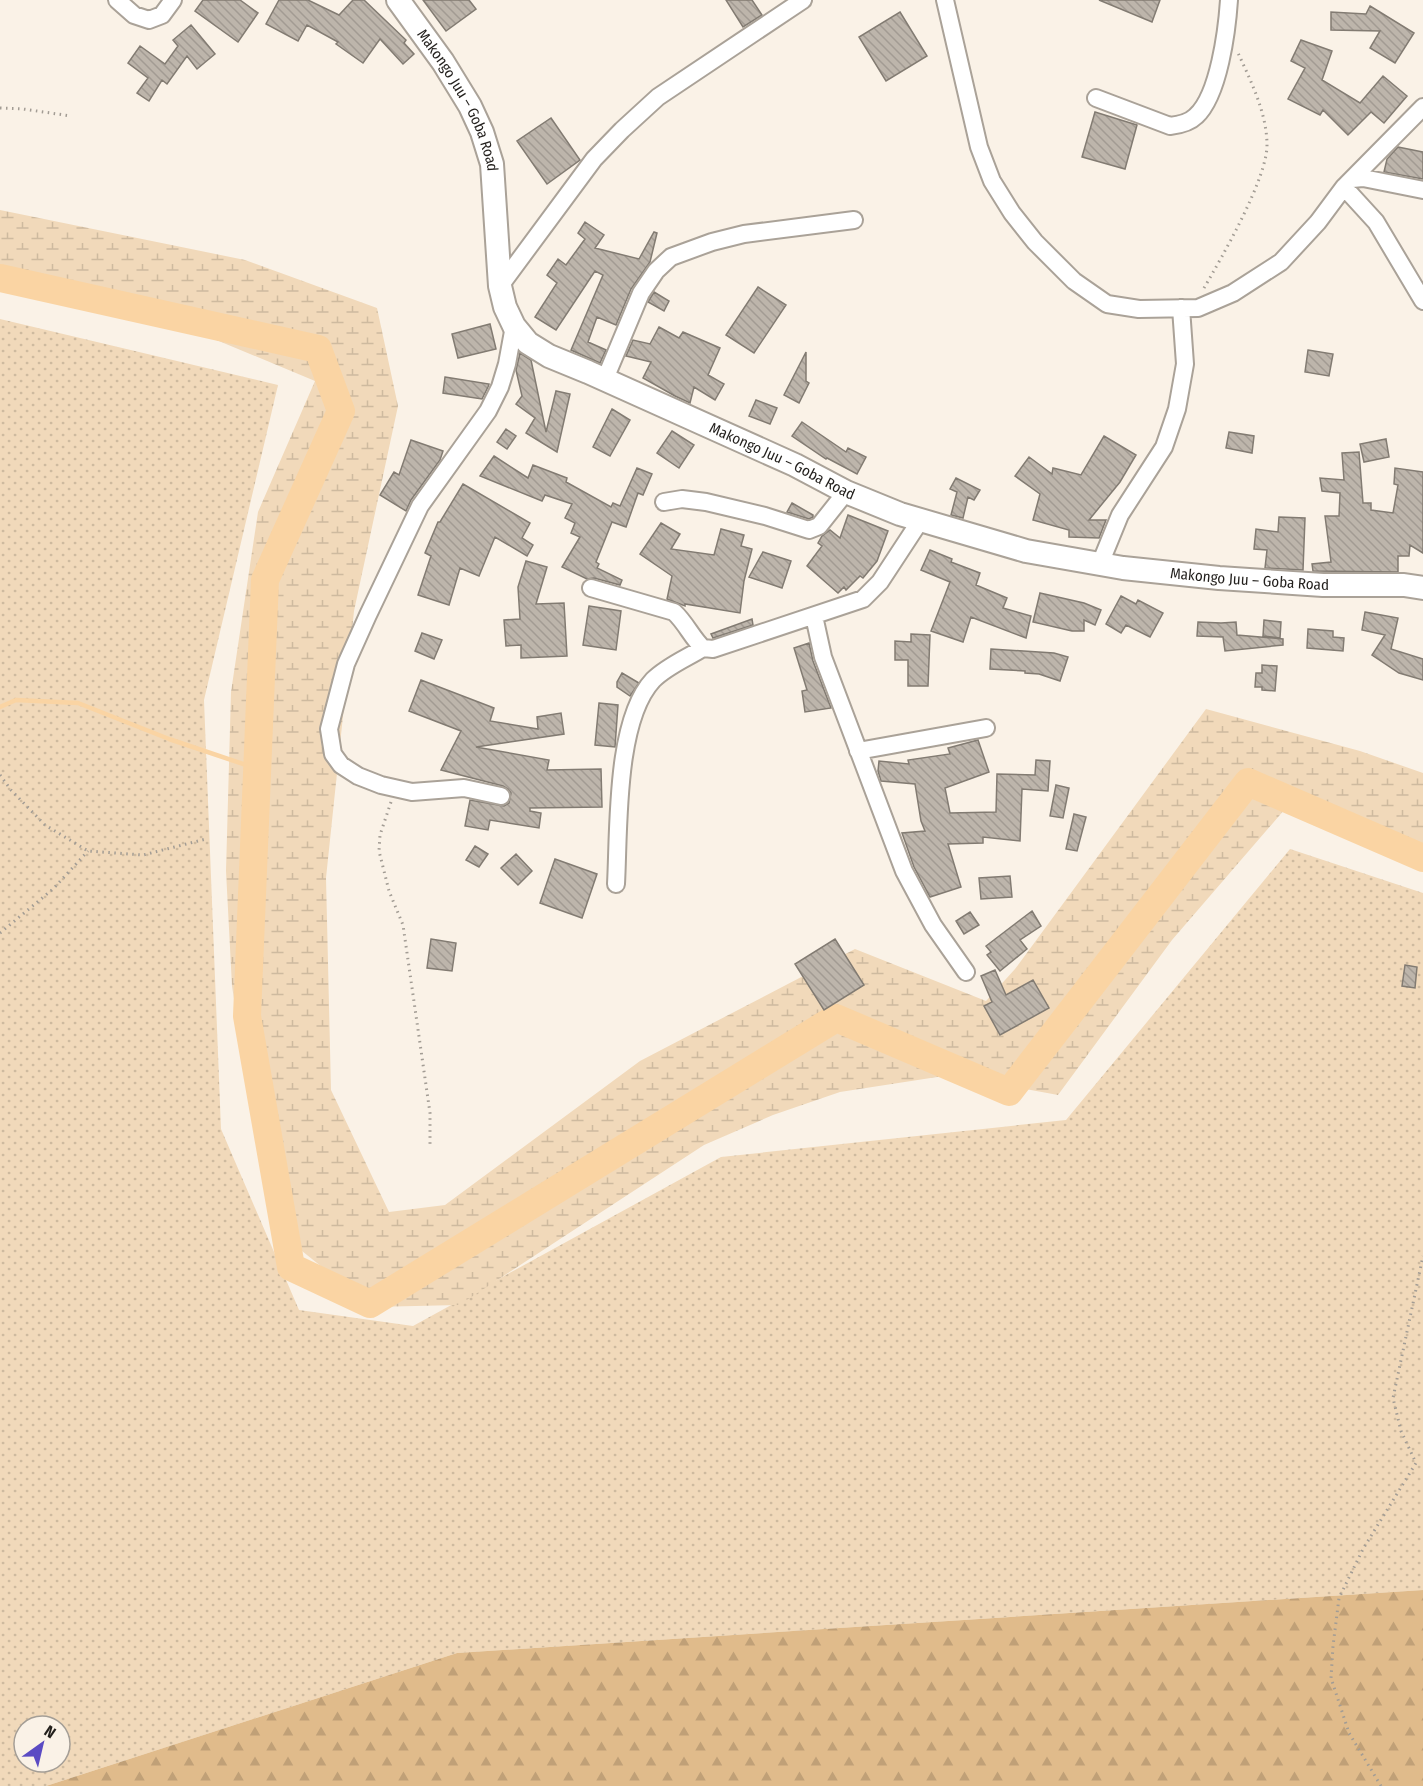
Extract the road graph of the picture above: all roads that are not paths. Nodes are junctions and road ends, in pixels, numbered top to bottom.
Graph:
1 (117, 0) edge
2 (173, 0) edge
3 (398, 0) edge
4 (803, 0) edge
5 (945, 0) edge
6 (1229, 0) edge
7 (1096, 98) dead end
8 (1423, 107) edge
9 (1348, 183) junction
10 (1423, 190) edge
11 (854, 220) dead end
12 (500, 286) junction
13 (1423, 301) edge
14 (1186, 308) junction
15 (514, 326) junction
16 (605, 379) junction
17 (846, 492) junction
18 (664, 502) dead end
19 (920, 520) junction
20 (1100, 564) junction
21 (591, 588) dead end
22 (1423, 588) edge
23 (814, 616) junction
24 (704, 648) junction
25 (986, 728) dead end
26 (858, 751) junction
27 (501, 796) dead end
28 (615, 884) dead end
29 (966, 972) dead end

1 - 2 street
3 - 12 street, Makongo Juu – Goba Road
4 - 12 street
5 - 14 street
6 - 7 street
8 - 9 street
9 - 10 street
9 - 13 street
9 - 14 street
11 - 16 street
12 - 15 street, Makongo Juu – Goba Road
14 - 20 street
15 - 16 street, Makongo Juu – Goba Road
15 - 27 street
16 - 17 street, Makongo Juu – Goba Road
17 - 18 street
17 - 19 street, Makongo Juu – Goba Road
19 - 20 street, Makongo Juu – Goba Road
19 - 23 street
20 - 22 street, Makongo Juu – Goba Road
21 - 24 street
23 - 24 street
23 - 26 street
24 - 28 street
25 - 26 street
26 - 29 street

